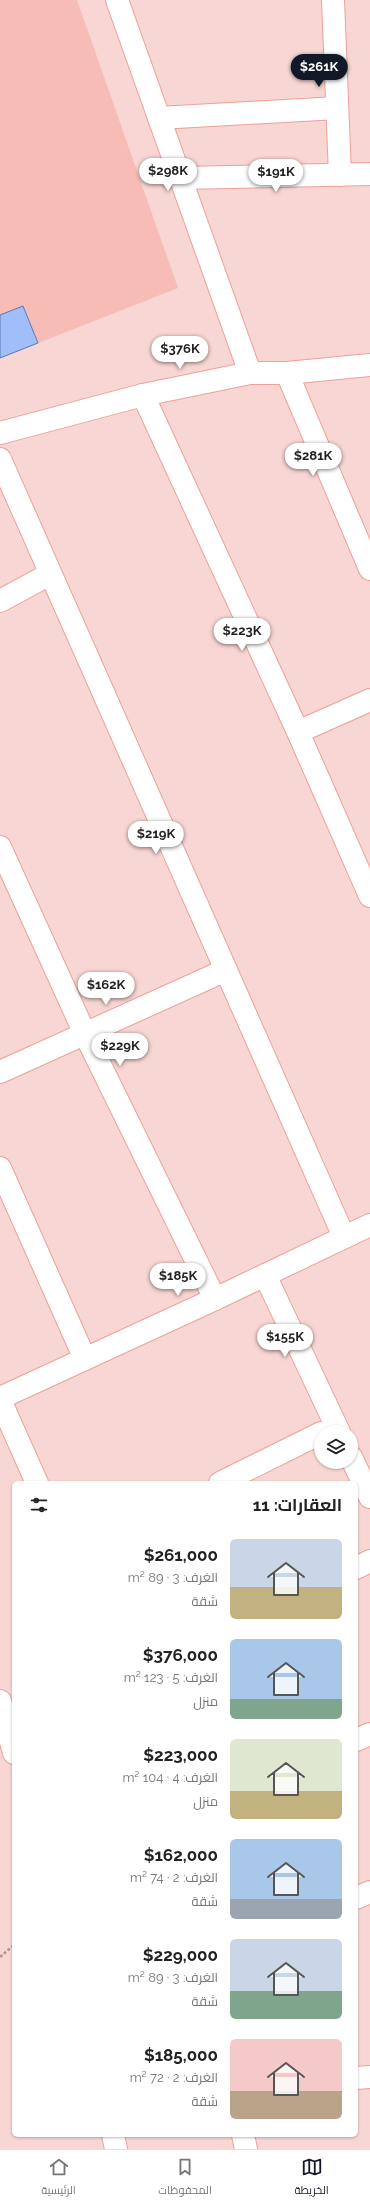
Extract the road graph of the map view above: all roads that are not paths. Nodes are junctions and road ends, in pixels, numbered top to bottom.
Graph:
1 (117, 0) edge
2 (333, 0) edge
3 (337, 108) junction
4 (159, 118) junction
5 (370, 174) edge
6 (340, 175) junction
7 (180, 178) junction
8 (370, 365) edge
9 (250, 373) junction
10 (287, 373) junction
11 (143, 395) junction
12 (0, 433) edge
13 (0, 459) edge
14 (370, 569) edge
15 (50, 574) junction
16 (0, 601) edge
17 (370, 700) edge
18 (298, 732) junction
19 (0, 847) edge
20 (365, 872) edge
21 (370, 896) edge
22 (226, 970) junction
23 (85, 1034) junction
24 (0, 1072) edge
25 (0, 1168) edge
26 (370, 1225) edge
27 (344, 1237) junction
28 (265, 1275) junction
29 (215, 1299) junction
30 (85, 1359) junction
31 (0, 1399) edge
32 (328, 1425) edge
33 (314, 1438) edge
34 (357, 1469) edge
35 (36, 1481) edge
36 (224, 1481) edge
37 (370, 1497) edge
38 (370, 1561) edge
39 (358, 1567) edge
40 (0, 1701) edge
41 (370, 1734) edge
42 (358, 1739) edge
43 (12, 1746) edge
44 (370, 1892) edge
45 (358, 1897) edge
46 (370, 2077) edge
47 (358, 2078) edge
48 (113, 2137) edge
49 (243, 2137) edge
50 (116, 2149) edge
51 (246, 2149) edge

1 - 4 street
2 - 3 street
3 - 4 street
3 - 6 street
4 - 7 street
5 - 6 street
6 - 7 street
7 - 9 street
8 - 10 street
9 - 10 street
9 - 11 street
10 - 14 street
11 - 12 street
11 - 18 street
13 - 15 street
15 - 16 street
15 - 22 street
17 - 18 street
18 - 20 street
19 - 23 street
20 - 21 street
22 - 23 street
22 - 27 street
23 - 24 street
23 - 29 street
25 - 30 street
26 - 27 street
27 - 28 street
28 - 29 street
28 - 32 street
29 - 30 street
30 - 31 street
31 - 35 street
33 - 36 street
34 - 37 street
38 - 39 street
40 - 43 street
41 - 42 street
44 - 45 street
46 - 47 street
48 - 50 street
49 - 51 street

